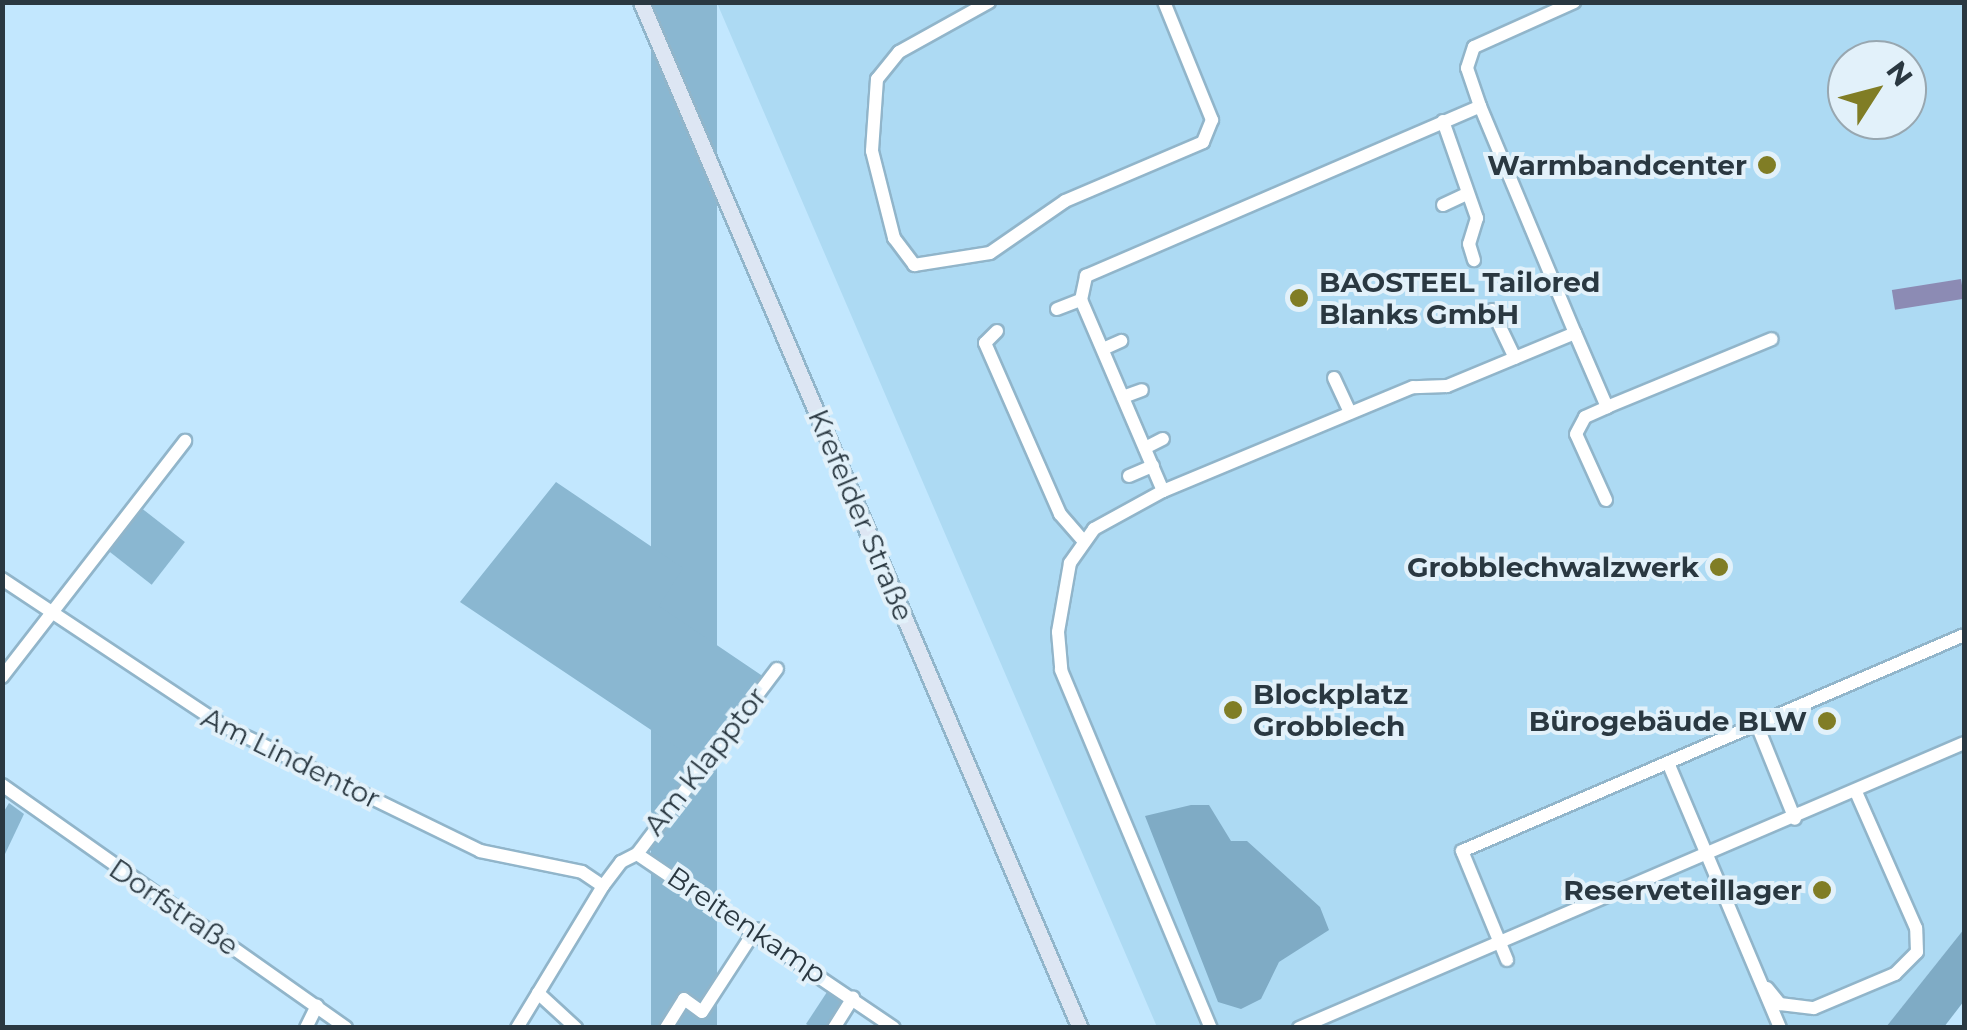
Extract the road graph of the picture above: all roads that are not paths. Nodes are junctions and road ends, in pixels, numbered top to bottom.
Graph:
1 (631, 2) edge
2 (642, 2) edge
3 (989, 2) edge
4 (1164, 2) edge
5 (1574, 2) edge
6 (1480, 106) junction
7 (1443, 121) junction
8 (1468, 194) junction
9 (1443, 205) dead end
10 (1474, 260) dead end
11 (1081, 300) junction
12 (1058, 310) dead end
13 (1492, 310) dead end
14 (997, 331) dead end
15 (1575, 333) junction
16 (1772, 340) dead end
17 (1121, 341) dead end
18 (1102, 349) junction
19 (1514, 358) junction
20 (1334, 378) dead end
21 (1142, 390) dead end
22 (1123, 397) junction
23 (1607, 407) junction
24 (1350, 413) junction
25 (1164, 439) dead end
26 (185, 441) dead end
27 (1144, 448) junction
28 (1152, 466) junction
29 (1129, 476) dead end
30 (1163, 491) junction
31 (1606, 500) dead end
32 (1071, 502) dead end
33 (1060, 514) junction
34 (1083, 540) junction
35 (2, 579) edge
36 (53, 614) junction
37 (1964, 635) edge
38 (778, 669) dead end
39 (2, 678) edge
40 (1756, 725) junction
41 (1964, 743) edge
42 (1668, 765) junction
43 (2, 784) edge
44 (1856, 792) junction
45 (1795, 820) junction
46 (637, 854) junction
47 (1708, 856) junction
48 (604, 886) junction
49 (756, 928) junction
50 (1499, 943) junction
51 (1507, 960) dead end
52 (1766, 988) junction
53 (538, 994) junction
54 (853, 998) junction
55 (318, 1005) junction
56 (306, 1028) edge
57 (346, 1028) edge
58 (517, 1028) edge
59 (576, 1028) edge
60 (666, 1028) edge
61 (834, 1028) edge
62 (894, 1028) edge
63 (1069, 1028) edge
64 (1080, 1028) edge
65 (1211, 1028) edge
66 (1300, 1028) edge
67 (1780, 1028) edge

1 - 63 main road, Krefelder Straße
2 - 64 main road, Krefelder Straße
3 - 4 street
5 - 6 street
6 - 7 street
6 - 15 street
7 - 8 street
7 - 11 street
8 - 9 street
8 - 10 street
11 - 12 street
11 - 18 street
13 - 19 street
14 - 33 street
15 - 19 street
15 - 23 street
16 - 23 street
17 - 18 street
18 - 22 street
19 - 24 street
20 - 24 street
21 - 22 street
22 - 27 street
23 - 31 street
24 - 30 street
25 - 27 street
26 - 36 street
27 - 28 street
28 - 29 street
28 - 30 street
30 - 34 street
32 - 33 street
33 - 34 street
34 - 65 street
35 - 36 street, Am Lindentor
36 - 39 street
36 - 48 street, Am Lindentor
37 - 40 street
38 - 46 street, Am Klapptor
40 - 42 street
40 - 45 street
41 - 44 street
42 - 47 street
42 - 50 street
43 - 55 street, Dorfstraße
44 - 45 street
44 - 52 street
45 - 47 street
46 - 48 street, Breitenkamp
46 - 49 street, Breitenkamp
47 - 50 street
47 - 52 street
48 - 53 street
49 - 54 street, Breitenkamp
49 - 60 street
50 - 51 street
50 - 66 street
52 - 67 street
53 - 58 street
53 - 59 street
54 - 61 street
54 - 62 street, Breitenkamp
55 - 56 street
55 - 57 street, Dorfstraße

